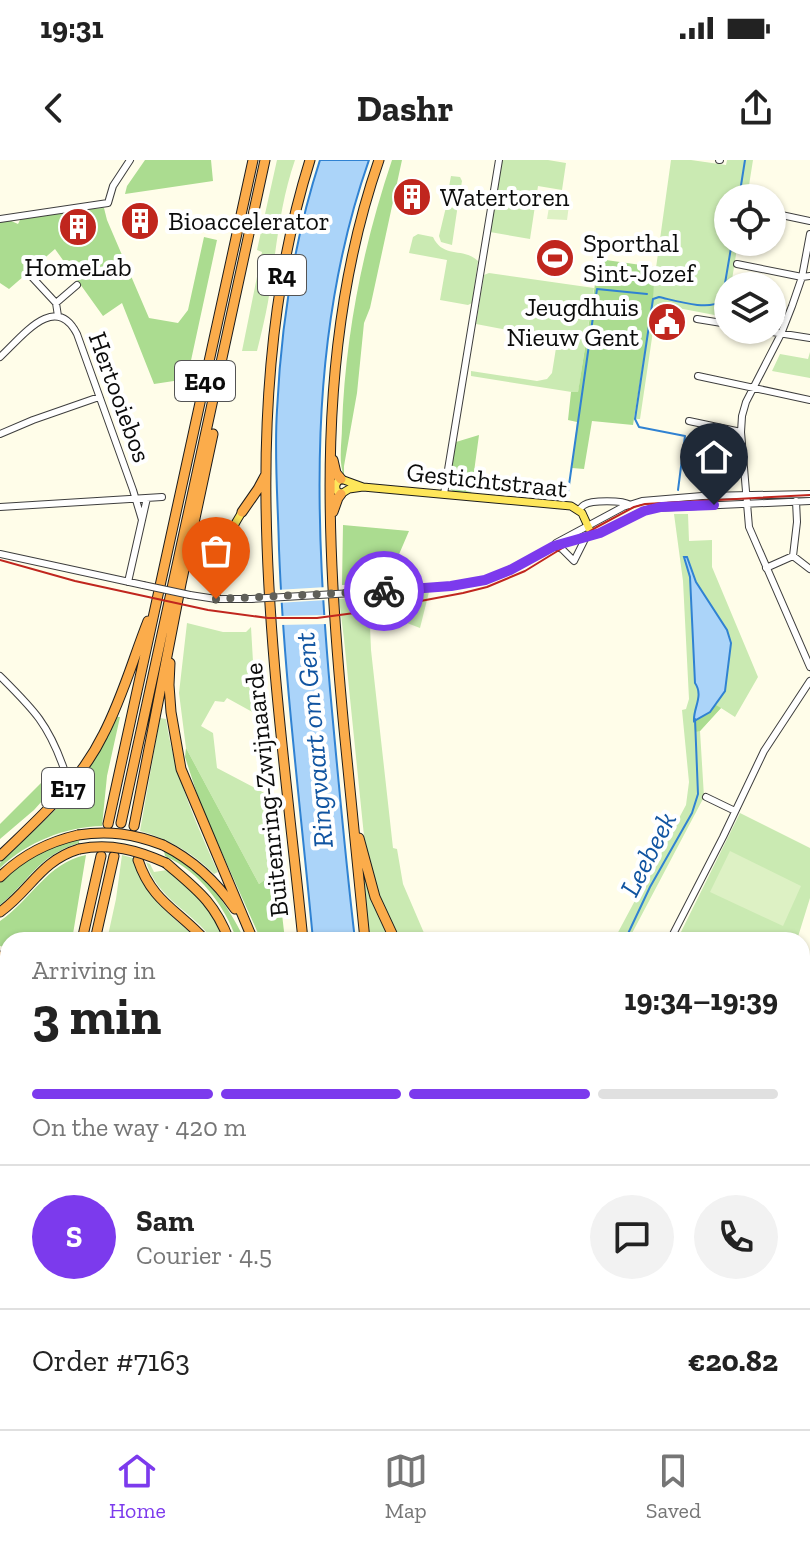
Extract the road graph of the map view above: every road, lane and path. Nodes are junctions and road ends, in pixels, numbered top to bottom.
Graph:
1 (130, 160) edge
2 (253, 160) edge
3 (265, 160) edge
4 (309, 160) edge
5 (379, 160) edge
6 (499, 160) edge
7 (786, 216) edge
8 (0, 219) edge
9 (810, 221) edge
10 (810, 234) edge
11 (737, 264) dead end
12 (30, 275) dead end
13 (806, 276) edge
14 (77, 285) dead end
15 (56, 303) junction
16 (58, 316) junction
17 (697, 319) dead end
18 (714, 322) edge
19 (786, 322) edge
20 (230, 328) junction
21 (786, 335) edge
22 (810, 338) edge
23 (776, 344) edge
24 (0, 357) edge
25 (698, 376) dead end
26 (754, 387) junction
27 (99, 397) junction
28 (810, 400) edge
29 (689, 421) dead end
30 (741, 432) junction
31 (0, 434) edge
32 (329, 453) junction
33 (266, 472) junction
34 (341, 479) junction
35 (363, 487) junction
36 (341, 494) junction
37 (444, 494) junction
38 (810, 494) edge
39 (162, 497) dead end
40 (147, 498) junction
41 (135, 499) junction
42 (745, 500) junction
43 (796, 501) junction
44 (810, 501) edge
45 (630, 505) junction
46 (0, 507) edge
47 (579, 510) junction
48 (242, 512) joint
49 (330, 516) junction
50 (142, 520) junction
51 (588, 525) junction
52 (589, 536) junction
53 (554, 546) junction
54 (0, 554) edge
55 (793, 556) junction
56 (766, 568) junction
57 (810, 569) edge
58 (128, 582) junction
59 (181, 584) junction
60 (158, 595) junction
61 (216, 599) junction
62 (810, 667) edge
63 (0, 676) edge
64 (810, 681) edge
65 (64, 769) dead end
66 (706, 797) dead end
67 (352, 810) junction
68 (735, 811) junction
69 (121, 823) dead end
70 (108, 824) dead end
71 (134, 826) dead end
72 (24, 833) junction
73 (0, 846) edge
74 (0, 856) edge
75 (101, 856) dead end
76 (114, 856) dead end
77 (138, 860) dead end
78 (0, 877) edge
79 (0, 912) edge
80 (245, 925) junction
81 (84, 932) edge
82 (97, 932) edge
83 (196, 932) edge
84 (226, 932) edge
85 (249, 932) edge
86 (302, 932) edge
87 (364, 932) edge
88 (390, 932) edge
89 (674, 932) edge

1 - 8 street
2 - 60 highway, E40
3 - 20 highway, E40
4 - 33 highway, Buitenring-Zwijnaarde / R4
5 - 32 highway, R4
6 - 37 street
7 - 9 street
10 - 13 street
11 - 13 street
12 - 15 street
13 - 19 street
14 - 15 street
15 - 16 street, Hertooiebos
16 - 24 street, Hertooiebos
16 - 27 street, Hertooiebos
17 - 18 street
20 - 59 highway
20 - 69 highway, E40
21 - 22 street
23 - 26 street
25 - 26 street
26 - 28 street
26 - 30 street
27 - 31 street
27 - 41 street, Hertooiebos
29 - 30 street
30 - 42 street
32 - 34 highway
32 - 49 highway, R4
33 - 48 highway
33 - 86 highway, Buitenring-Zwijnaarde / R4
34 - 35 main road, Gestichtstraat
34 - 36 main road
35 - 36 main road, Gestichtstraat
35 - 37 main road, Gestichtstraat
36 - 49 highway
37 - 47 main road, Gestichtstraat
38 - 42 street
39 - 40 street
40 - 41 street
40 - 50 street
41 - 46 street
41 - 50 street, Hertooiebos
42 - 43 street
42 - 45 street
42 - 52 street
42 - 56 street
43 - 44 street
43 - 55 street
45 - 47 street
45 - 51 street
47 - 51 main road, Gestichtstraat
48 - 61 main road
49 - 67 highway, R4
50 - 58 street
51 - 52 main road, Gestichtstraat
51 - 53 street
52 - 53 street
52 - 53 street
53 - 61 street, bridge
54 - 58 street
55 - 56 street
55 - 57 street
56 - 62 street
58 - 61 street, bridge
59 - 71 highway
59 - 80 highway
60 - 70 highway, E40
60 - 72 highway, E17
63 - 65 street
64 - 68 street
66 - 68 street
67 - 87 highway, R4
67 - 88 highway, R4
68 - 89 street
72 - 73 highway
72 - 74 highway, E17
75 - 81 highway
76 - 82 highway
77 - 83 highway
78 - 80 highway, bridge
79 - 84 highway, bridge
80 - 85 highway

